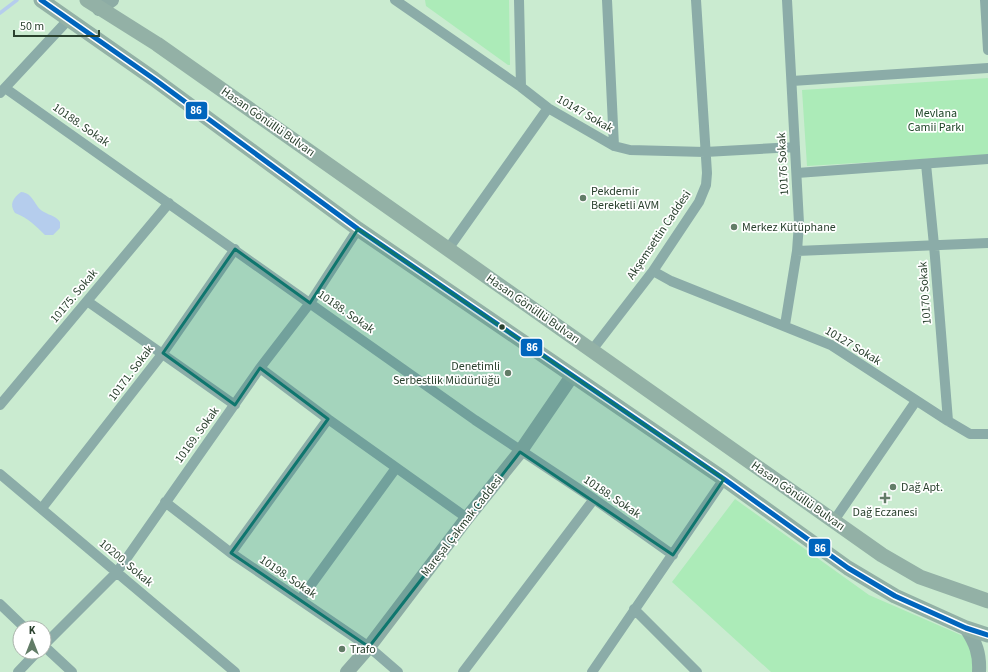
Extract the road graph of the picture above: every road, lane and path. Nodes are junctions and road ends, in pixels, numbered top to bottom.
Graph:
1 (41, 0) edge
2 (87, 0) edge
3 (112, 0) edge
4 (395, 0) edge
5 (519, 0) edge
6 (607, 0) edge
7 (696, 0) edge
8 (787, 0) edge
9 (986, 0) edge
10 (99, 9) junction
11 (70, 19) junction
12 (988, 50) edge
13 (988, 68) edge
14 (792, 81) junction
15 (521, 87) junction
16 (3, 90) edge
17 (548, 108) junction
18 (614, 146) junction
19 (795, 147) junction
20 (705, 152) junction
21 (988, 159) edge
22 (926, 164) junction
23 (797, 173) junction
24 (169, 203) junction
25 (358, 229) junction
26 (988, 243) edge
27 (934, 245) junction
28 (235, 249) junction
29 (448, 249) junction
30 (797, 251) junction
31 (653, 271) junction
32 (87, 301) junction
33 (310, 303) junction
34 (785, 326) junction
35 (592, 350) junction
36 (163, 353) junction
37 (260, 368) junction
38 (572, 376) junction
39 (916, 401) junction
40 (0, 405) edge
41 (235, 405) junction
42 (328, 419) junction
43 (948, 421) junction
44 (988, 434) edge
45 (520, 452) junction
46 (396, 468) junction
47 (0, 474) edge
48 (724, 479) junction
49 (594, 499) junction
50 (165, 502) junction
51 (42, 508) junction
52 (467, 518) junction
53 (833, 522) junction
54 (231, 553) junction
55 (673, 555) junction
56 (117, 572) junction
57 (300, 600) junction
58 (988, 601) edge
59 (0, 604) edge
60 (634, 609) junction
61 (17, 620) edge
62 (966, 628) junction
63 (988, 635) edge
64 (52, 637) edge
65 (369, 647) junction
66 (52, 653) edge
67 (29, 660) edge
68 (18, 672) edge
69 (72, 672) edge
70 (235, 672) edge
71 (347, 672) edge
72 (398, 672) edge
73 (463, 672) edge
74 (592, 672) edge
75 (697, 672) edge
76 (979, 672) edge

1 - 11 main road
2 - 10 main road, Hasan Gönüllü Bulvarı
3 - 10 street
4 - 15 street, 10147 Sokak
5 - 15 street
6 - 18 street
7 - 20 street, Akşemsettin Caddesi
8 - 14 street, 10176 Sokak
9 - 12 street
10 - 29 main road, Hasan Gönüllü Bulvarı
11 - 16 street
11 - 25 main road
13 - 14 street
14 - 19 street, 10176 Sokak
15 - 17 street, 10147 Sokak
16 - 24 street, 10188. Sokak
17 - 18 street, 10147 Sokak
17 - 29 street
18 - 20 street, 10147 Sokak
19 - 20 street, 10147 Sokak
19 - 23 street, 10176 Sokak
20 - 31 street, Akşemsettin Caddesi
21 - 22 street
22 - 23 street
22 - 27 street, 10170 Sokak
23 - 30 street, 10176 Sokak
24 - 28 street, 10188. Sokak
24 - 32 street, 10175. Sokak
25 - 33 street, 10169. Sokak
25 - 38 main road
26 - 27 street
27 - 30 street
27 - 43 street, 10170 Sokak
28 - 33 street, 10188. Sokak
28 - 36 street, 10171. Sokak
29 - 35 main road, Hasan Gönüllü Bulvarı
30 - 34 street, 10176 Sokak
31 - 34 street, 10127 Sokak
31 - 35 street, Akşemsettin Caddesi
32 - 36 street
32 - 40 street, 10175. Sokak
33 - 37 street, 10169. Sokak
33 - 45 street, 10188. Sokak
34 - 39 street, 10127 Sokak
35 - 53 main road, Hasan Gönüllü Bulvarı
36 - 41 street
36 - 51 street, 10171. Sokak
37 - 41 street, 10169. Sokak
37 - 42 street
38 - 45 street, Mareşal Çakmak Caddesi
38 - 48 main road
39 - 43 street, 10127 Sokak
39 - 53 street
41 - 50 street, 10169. Sokak
42 - 46 street
42 - 54 street
43 - 44 street, 10127 Sokak
45 - 49 street, 10188. Sokak
45 - 52 street, Mareşal Çakmak Caddesi
46 - 52 street
46 - 57 street
47 - 51 street, 10200. Sokak
48 - 55 street
48 - 62 main road
49 - 55 street, 10188. Sokak
49 - 73 street
50 - 54 street, 10198. Sokak
50 - 56 street, 10169. Sokak
51 - 56 street, 10200. Sokak
52 - 65 street, Mareşal Çakmak Caddesi
53 - 58 main road, Hasan Gönüllü Bulvarı
54 - 57 street, 10198. Sokak
55 - 60 street
56 - 64 street, 10169. Sokak
56 - 70 street, 10200. Sokak
57 - 65 street, 10198. Sokak
59 - 61 street
60 - 74 street
60 - 75 street
62 - 63 main road
62 - 76 street
65 - 71 street, Mareşal Çakmak Caddesi
65 - 72 street, 10198. Sokak
66 - 69 street
67 - 68 street

